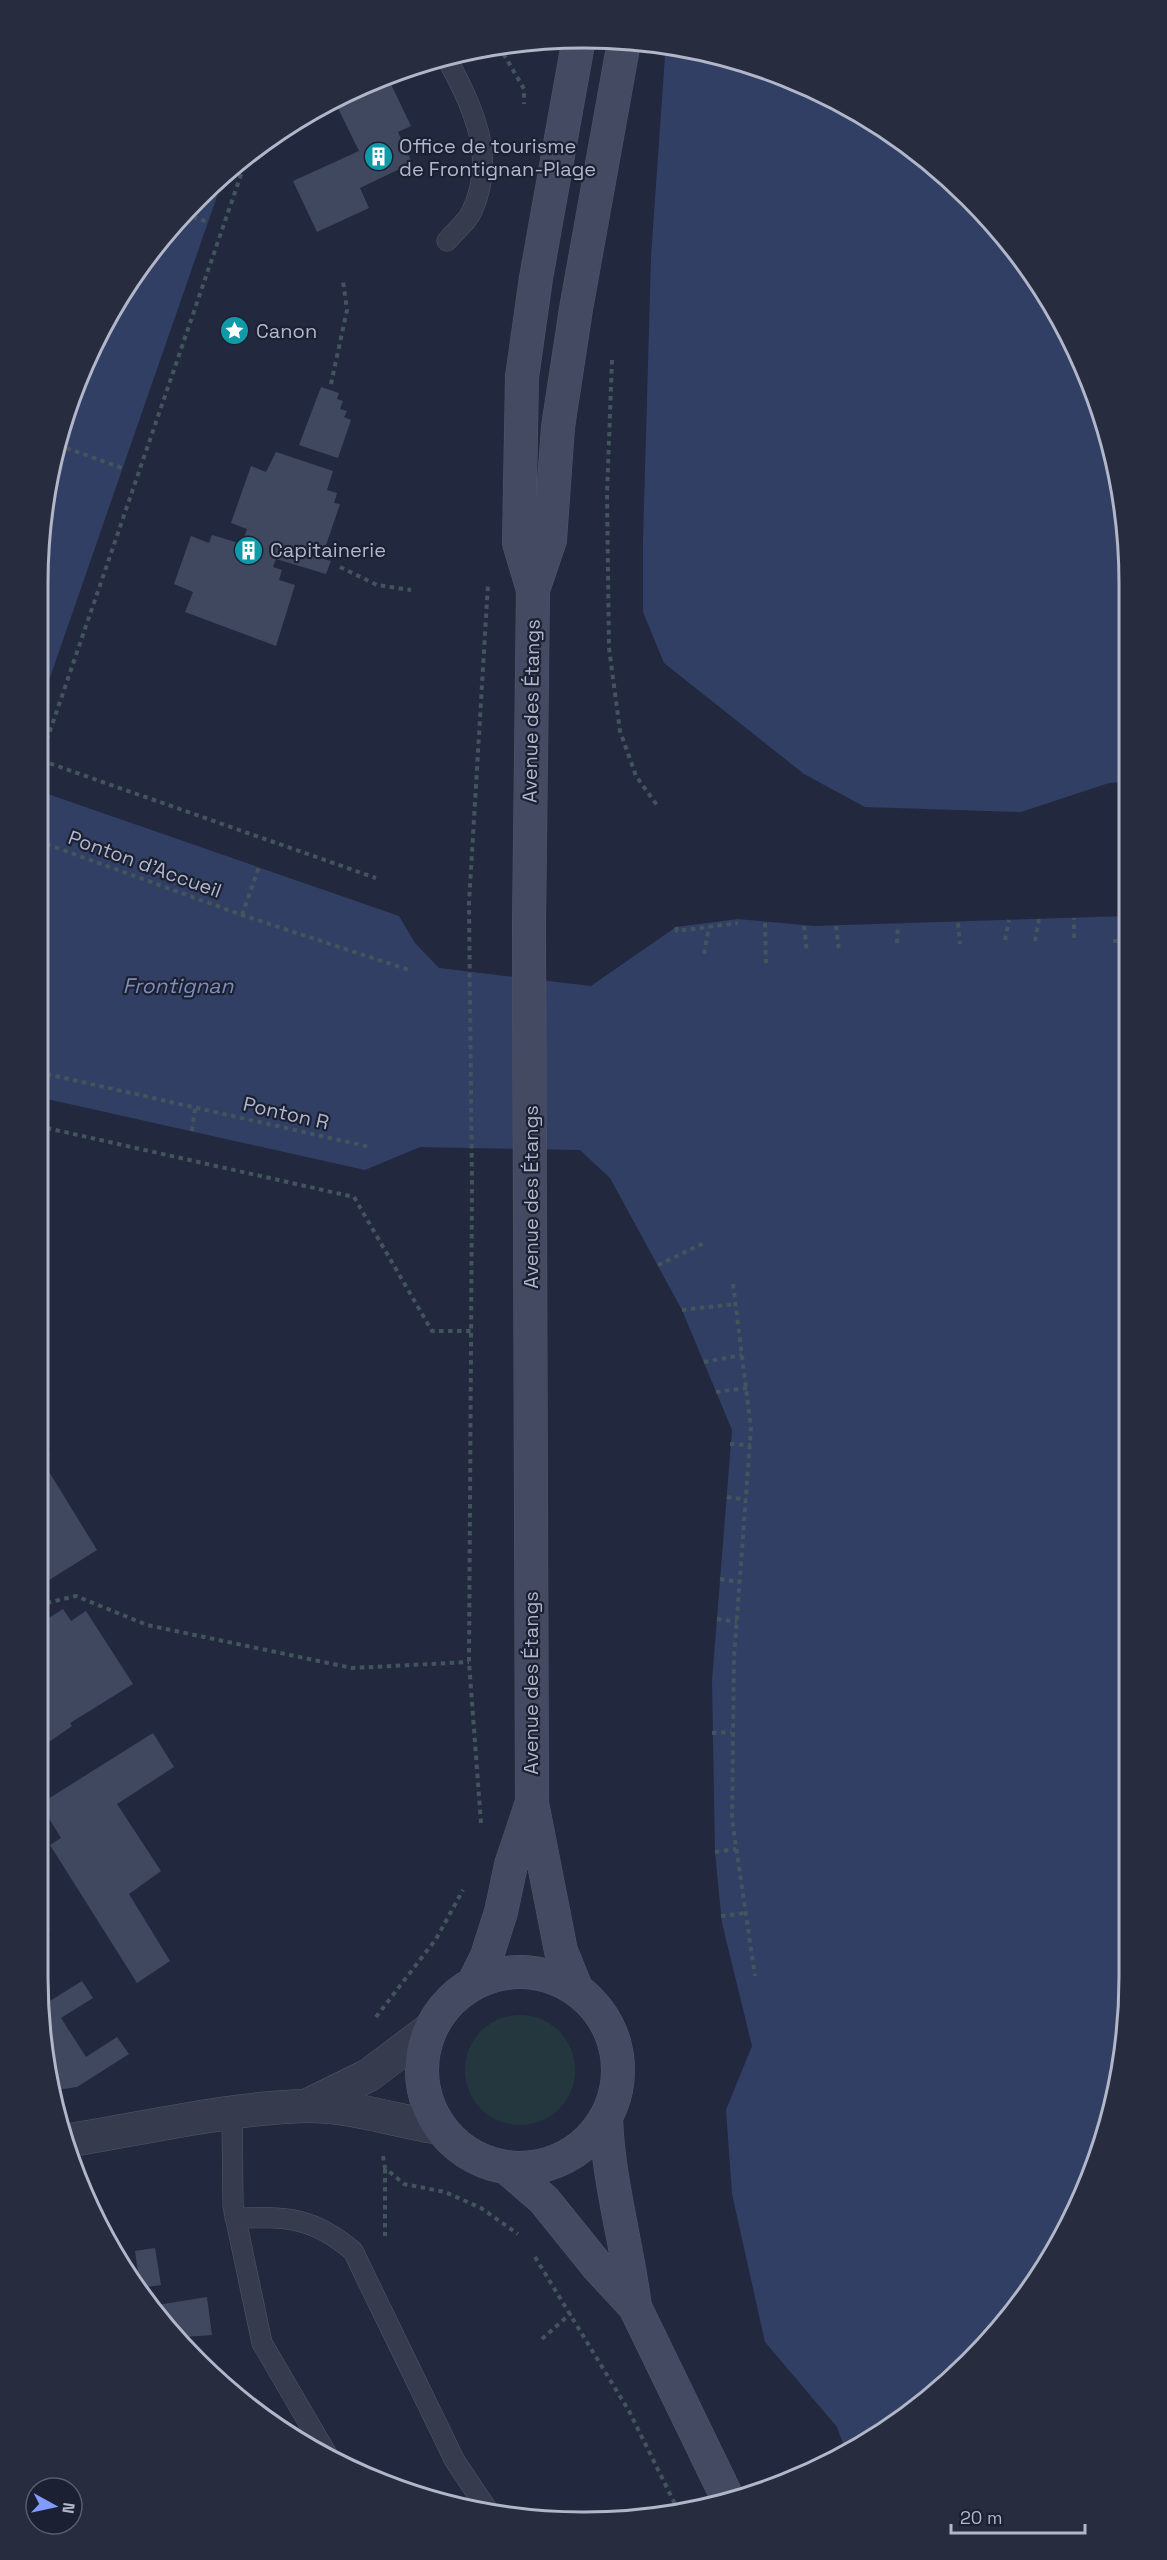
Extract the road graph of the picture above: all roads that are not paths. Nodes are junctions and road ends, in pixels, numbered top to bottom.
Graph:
1 (577, 48) edge
2 (623, 49) edge
3 (450, 65) edge
4 (447, 241) dead end
5 (533, 590) junction
6 (532, 1803) junction
7 (474, 1982) junction
8 (576, 1988) junction
9 (430, 2029) junction
10 (306, 2106) junction
11 (232, 2114) junction
12 (606, 2117) junction
13 (440, 2128) junction
14 (73, 2140) edge
15 (507, 2168) junction
16 (235, 2218) junction
17 (635, 2307) junction
18 (320, 2442) edge
19 (725, 2493) edge
20 (483, 2503) edge

1 - 5 street, Avenue des Étangs
2 - 5 street, Avenue des Étangs
3 - 4 lane
5 - 6 street, Avenue des Étangs
6 - 7 street, Avenue des Étangs
6 - 8 street, Avenue des Étangs
7 - 8 street
7 - 9 street
8 - 12 street
9 - 10 street
9 - 13 street
10 - 11 street
10 - 13 street
11 - 14 street
11 - 16 lane
12 - 15 street
12 - 17 street
13 - 15 street
15 - 17 street
16 - 18 lane
16 - 20 lane
17 - 19 street

